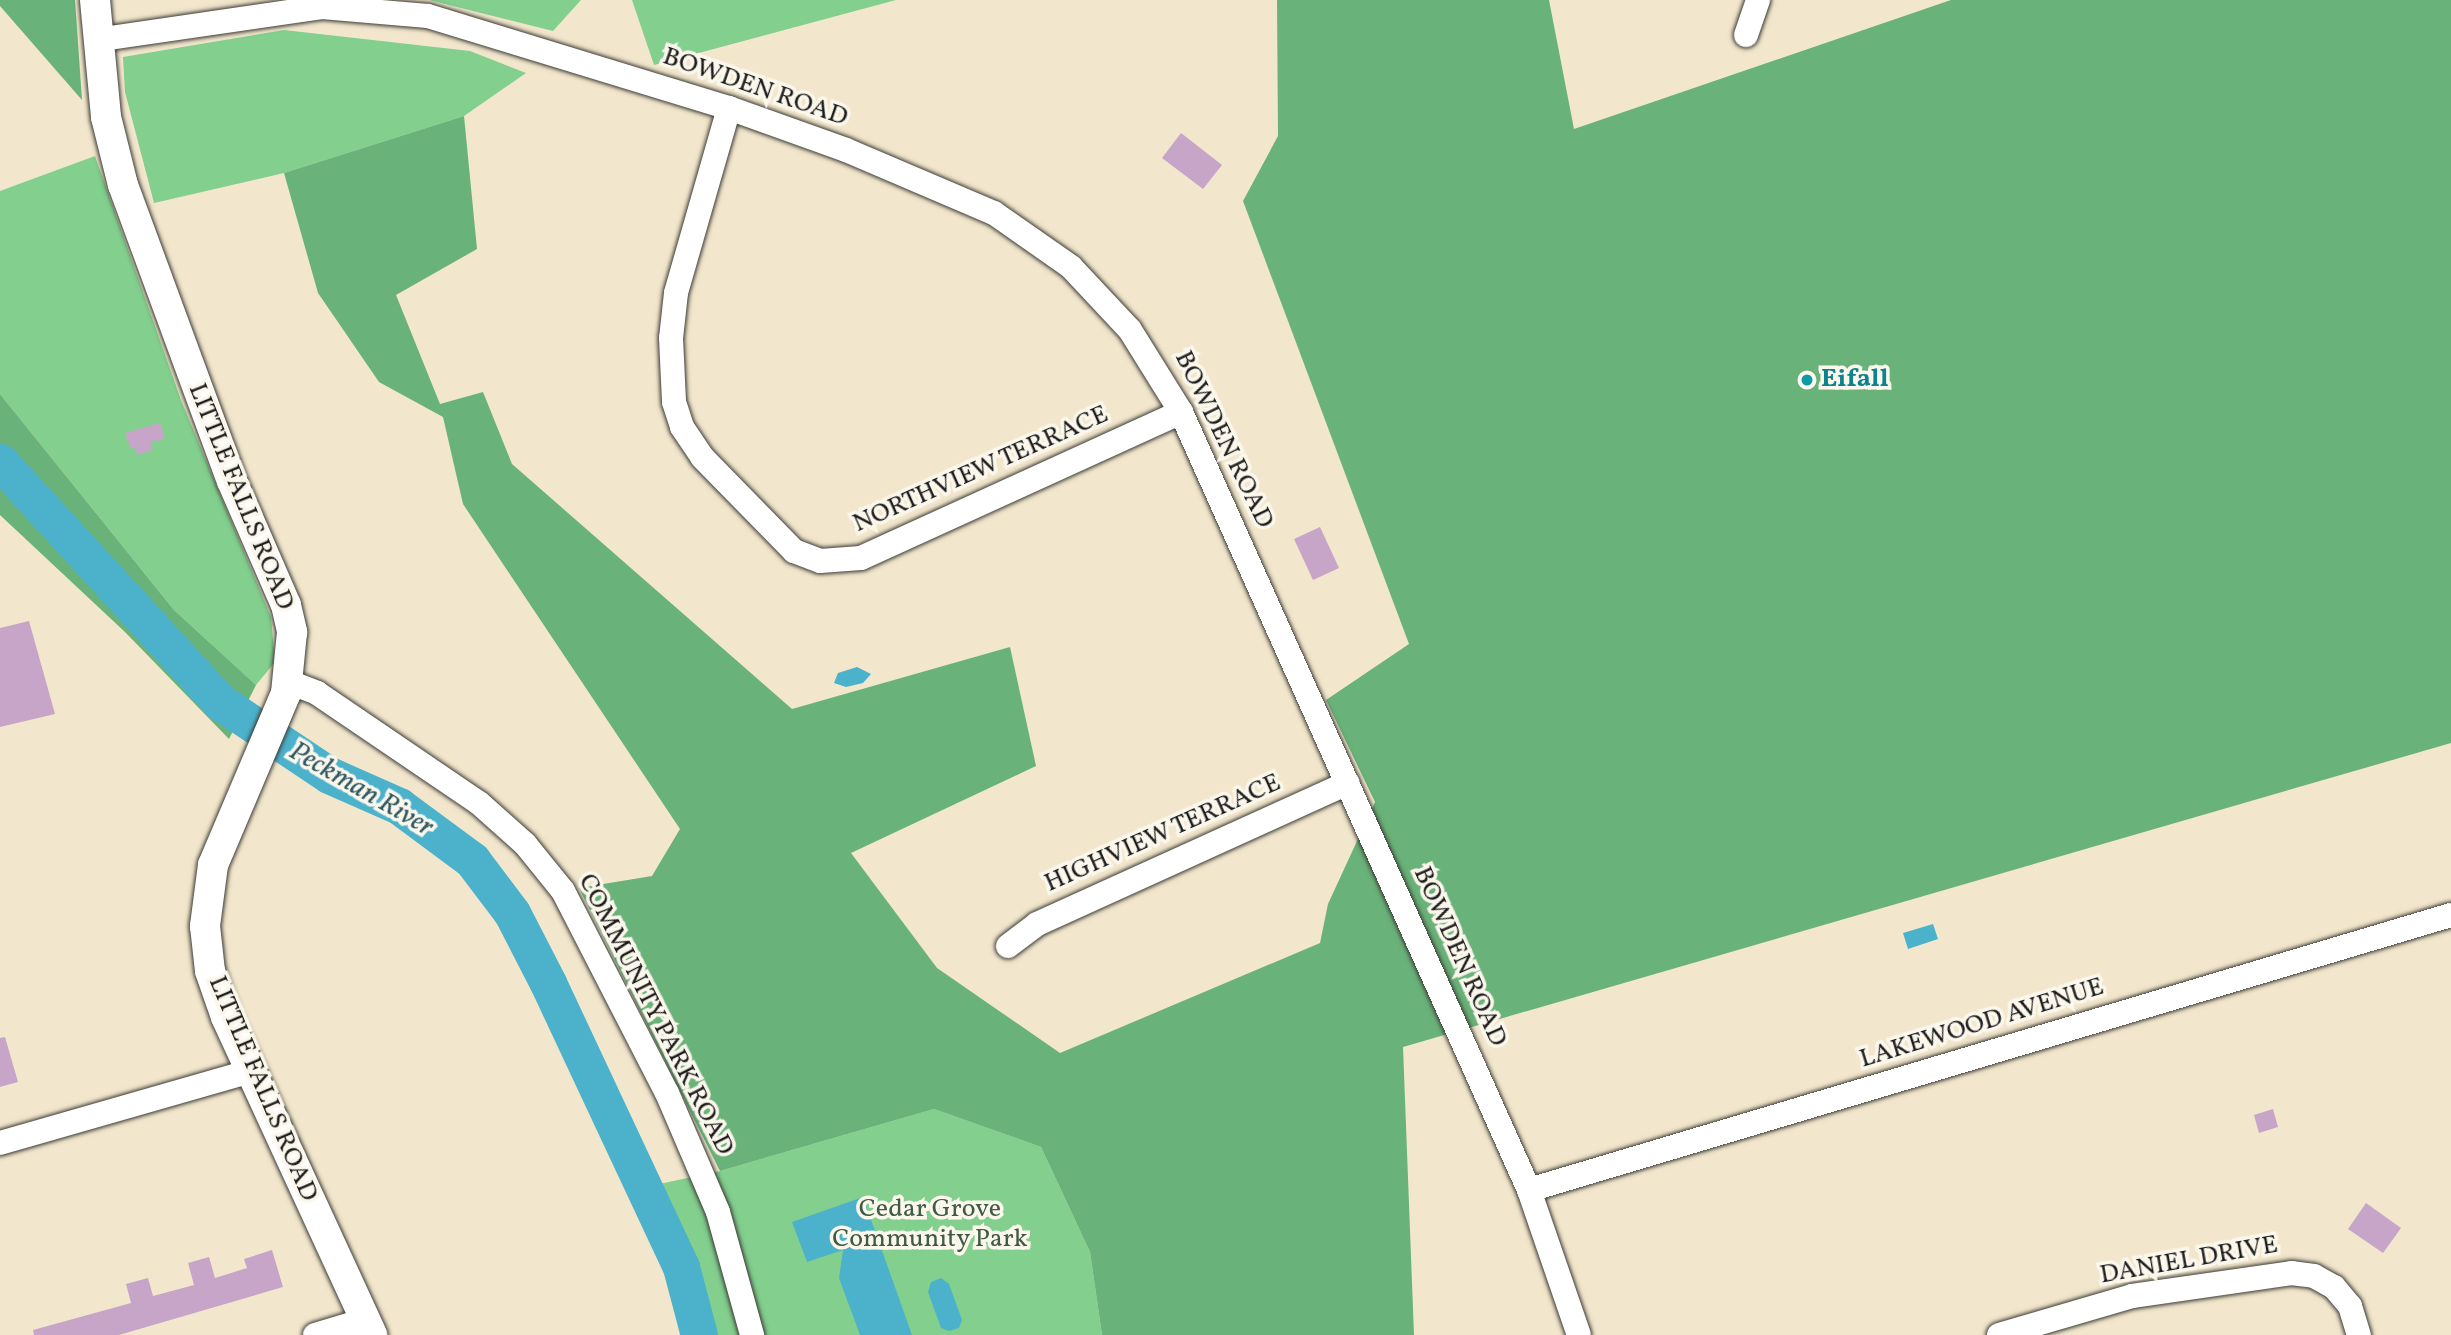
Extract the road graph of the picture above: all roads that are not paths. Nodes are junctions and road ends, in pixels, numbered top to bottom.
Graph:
1 (95, 0) edge
2 (1759, 0) edge
3 (363, 4) edge
4 (1746, 35) dead end
5 (96, 40) junction
6 (729, 108) junction
7 (1181, 412) junction
8 (286, 693) junction
9 (1348, 783) junction
10 (2451, 915) edge
11 (1008, 946) dead end
12 (251, 1071) junction
13 (0, 1143) edge
14 (1530, 1190) junction
15 (368, 1328) edge
16 (315, 1335) edge
17 (752, 1335) edge
18 (1579, 1335) edge
19 (1998, 1335) edge
20 (2360, 1335) edge

1 - 5 street, LITTLE FALLS ROAD
2 - 4 street
3 - 5 street, BOWDEN ROAD
3 - 6 street, BOWDEN ROAD
5 - 8 street, LITTLE FALLS ROAD
6 - 7 street, BOWDEN ROAD
6 - 7 street, NORTHVIEW TERRACE
7 - 9 street, BOWDEN ROAD
8 - 12 street, LITTLE FALLS ROAD
8 - 17 street, COMMUNITY PARK ROAD
9 - 11 street, HIGHVIEW TERRACE
9 - 14 street, BOWDEN ROAD
10 - 14 street, LAKEWOOD AVENUE
12 - 13 street
12 - 15 street, LITTLE FALLS ROAD
14 - 18 street, BOWDEN ROAD
15 - 16 street
19 - 20 street, DANIEL DRIVE

